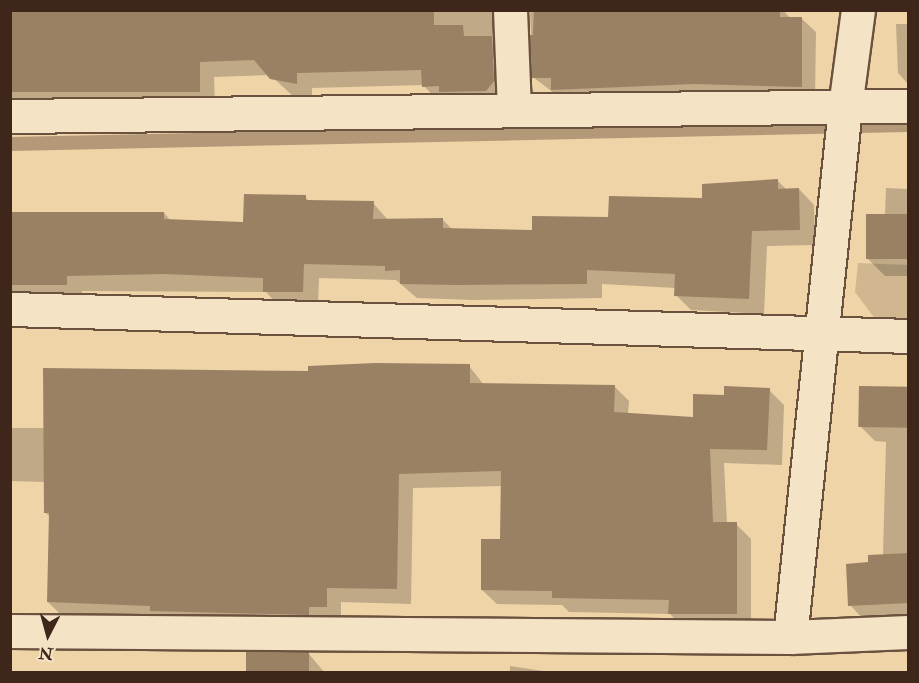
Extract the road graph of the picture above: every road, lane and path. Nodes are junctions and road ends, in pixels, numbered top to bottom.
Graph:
1 (510, 10) edge
2 (858, 10) edge
3 (909, 106) edge
4 (514, 110) junction
5 (845, 114) junction
6 (10, 116) edge
7 (11, 309) edge
8 (10, 316) edge
9 (823, 333) junction
10 (909, 336) edge
11 (10, 631) edge
12 (909, 632) edge
13 (790, 637) junction

1 - 4 street
2 - 5 street
3 - 5 street
4 - 5 street
4 - 6 street
5 - 9 street
7 - 8 street
7 - 9 street
9 - 10 street
9 - 13 street
11 - 13 street
12 - 13 street

